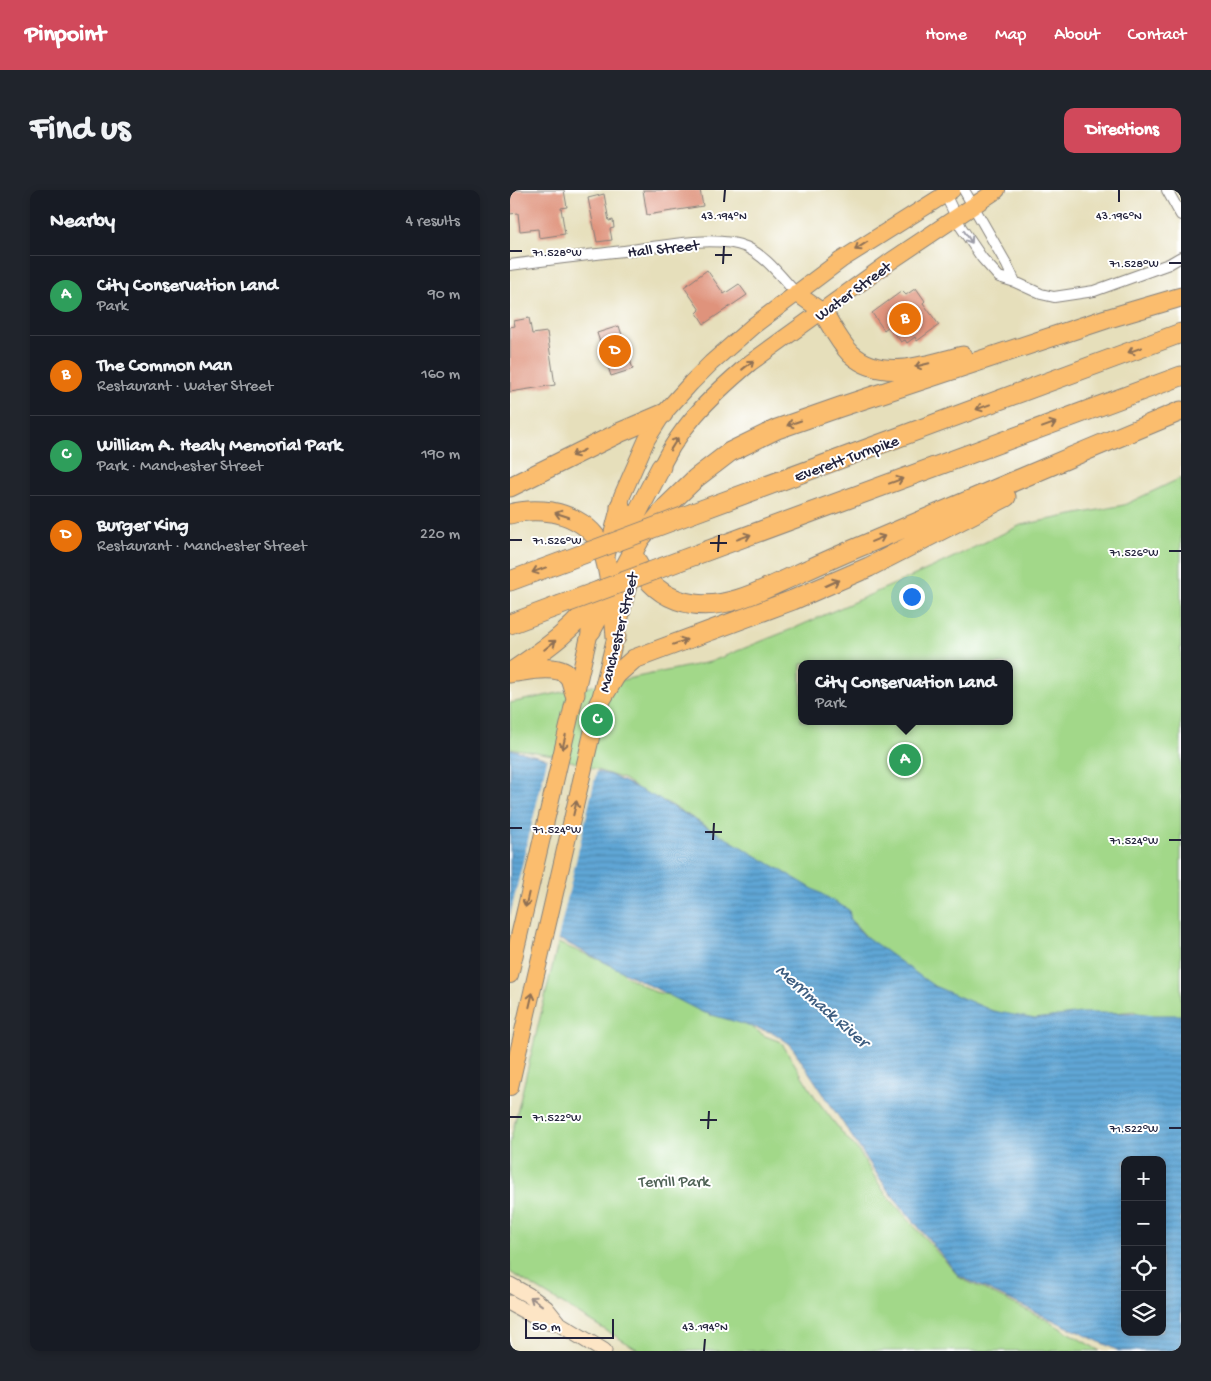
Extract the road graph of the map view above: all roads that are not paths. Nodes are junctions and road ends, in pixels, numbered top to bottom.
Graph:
1 (964, 190) edge
2 (997, 190) edge
3 (1167, 190) edge
4 (949, 192) edge
5 (974, 206) junction
6 (1181, 215) edge
7 (956, 218) junction
8 (1181, 257) edge
9 (510, 265) edge
10 (1015, 282) junction
11 (796, 293) junction
12 (1181, 297) edge
13 (823, 312) junction
14 (1072, 331) junction
15 (1181, 333) edge
16 (703, 371) joint
17 (1181, 376) edge
18 (1181, 411) edge
19 (663, 414) junction
20 (1143, 427) junction
21 (661, 467) joint
22 (510, 487) edge
23 (620, 506) junction
24 (510, 514) edge
25 (634, 546) junction
26 (606, 580) junction
27 (510, 581) edge
28 (510, 624) edge
29 (591, 631) joint
30 (616, 637) junction
31 (510, 673) edge
32 (575, 694) junction
33 (599, 703) junction
34 (510, 975) edge
35 (510, 1086) edge
36 (510, 1285) edge
37 (510, 1303) edge
38 (558, 1323) junction
39 (604, 1351) edge

1 - 5 street
2 - 5 main road, Water Street
3 - 6 street
4 - 7 street
4 -> 11 main road, Water Street
5 - 7 main road, Water Street
5 - 10 street
7 -> 10 street
7 - 13 main road, Water Street
8 - 10 street
9 - 11 street, Hall Street
11 - 13 main road, Hall Street
11 - 16 main road, Water Street
12 - 14 highway
14 -> 13 highway
21 -> 13 main road, Water Street
14 -> 25 highway
15 -> 27 highway, Everett Turnpike, bridge
16 - 19 main road, Manchester Street
28 -> 17 highway, bridge
18 - 20 highway
19 -> 22 highway
19 - 23 main road, Manchester Street
25 -> 20 highway
33 -> 20 highway
21 - 25 highway
23 - 25 highway
23 - 26 main road, Manchester Street
26 -> 24 highway
25 - 26 highway
25 - 30 main road, Manchester Street
26 - 29 highway
26 - 30 highway
31 -> 26 highway
29 - 32 main road, Manchester Street
30 - 33 main road, Manchester Street
31 - 32 highway
32 -> 34 main road, Manchester Street
35 -> 33 main road, Manchester Street
38 -> 36 street
37 - 38 street
38 - 39 street

